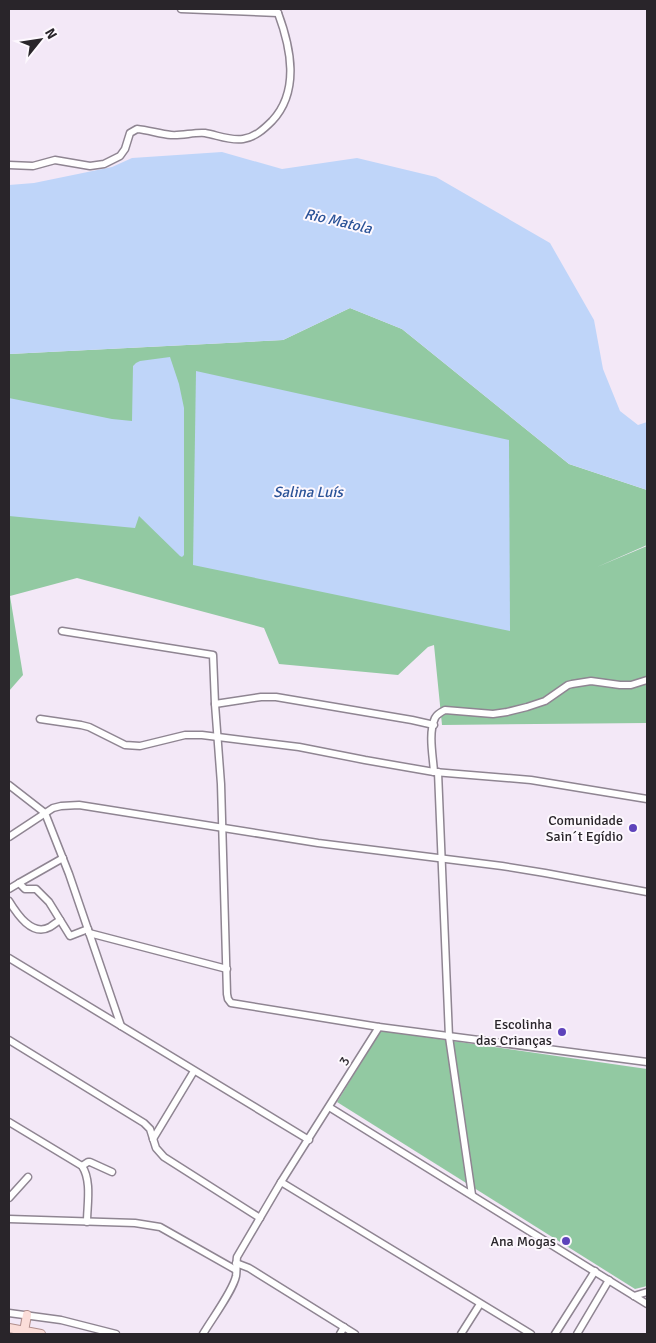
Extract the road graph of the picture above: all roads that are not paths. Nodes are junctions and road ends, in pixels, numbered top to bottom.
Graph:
1 (181, 9) edge
2 (279, 11) edge
3 (9, 166) edge
4 (62, 631) dead end
5 (647, 680) edge
6 (215, 704) junction
7 (40, 719) dead end
8 (434, 725) junction
9 (218, 737) junction
10 (436, 772) junction
11 (9, 785) edge
12 (647, 799) edge
13 (44, 813) junction
14 (222, 828) junction
15 (9, 837) edge
16 (63, 858) junction
17 (441, 859) junction
18 (19, 883) junction
19 (9, 889) edge
20 (647, 892) edge
21 (9, 901) edge
22 (60, 920) junction
23 (88, 931) junction
24 (9, 958) edge
25 (227, 969) junction
26 (121, 1026) junction
27 (379, 1027) junction
28 (449, 1037) junction
29 (9, 1040) edge
30 (647, 1062) edge
31 (194, 1071) junction
32 (329, 1107) junction
33 (9, 1122) edge
34 (153, 1139) junction
35 (308, 1140) junction
36 (82, 1166) junction
37 (112, 1172) dead end
38 (28, 1177) dead end
39 (281, 1182) junction
40 (472, 1195) junction
41 (9, 1198) edge
42 (260, 1218) junction
43 (9, 1219) edge
44 (87, 1222) junction
45 (236, 1266) junction
46 (595, 1271) junction
47 (609, 1280) junction
48 (647, 1292) edge
49 (634, 1296) junction
50 (480, 1304) junction
51 (647, 1304) edge
52 (9, 1313) edge
53 (27, 1315) junction
54 (344, 1327) junction
55 (9, 1328) edge
56 (24, 1331) junction
57 (41, 1334) edge
58 (116, 1334) edge
59 (203, 1334) edge
60 (340, 1334) edge
61 (355, 1334) edge
62 (461, 1334) edge
63 (530, 1334) edge
64 (555, 1334) edge
65 (577, 1334) edge

1 - 2 street
2 - 3 street
4 - 6 street
5 - 8 street
6 - 8 street
6 - 9 street
7 - 9 street
8 - 10 street
9 - 10 street
9 - 14 street
10 - 12 street
10 - 17 street
11 - 13 street
13 - 14 street
13 - 15 street
13 - 16 street
14 - 17 street
14 - 25 street
16 - 18 street
16 - 23 street
17 - 20 street
17 - 28 street
18 - 19 street
18 - 22 street
21 - 22 street
22 - 23 street
23 - 25 street
23 - 26 street
24 - 26 street
25 - 27 street
26 - 31 street
27 - 28 street
27 - 32 street, 3
28 - 30 street
28 - 40 street
29 - 34 street
31 - 34 street
31 - 35 street
32 - 35 street, 3
32 - 40 street
33 - 36 street
34 - 42 street
35 - 39 street, 3
36 - 37 street
36 - 44 street
38 - 41 street
39 - 42 street, 3
39 - 50 street
40 - 46 street
42 - 45 street, 3
43 - 44 street
44 - 45 street
45 - 54 street
45 - 59 street, 3
46 - 47 street
46 - 64 street
47 - 49 street
47 - 65 street
48 - 49 street
49 - 51 street
50 - 62 street
50 - 63 street
52 - 53 street
53 - 56 main road
53 - 58 street
54 - 60 street
54 - 61 street
55 - 56 main road
56 - 57 main road

